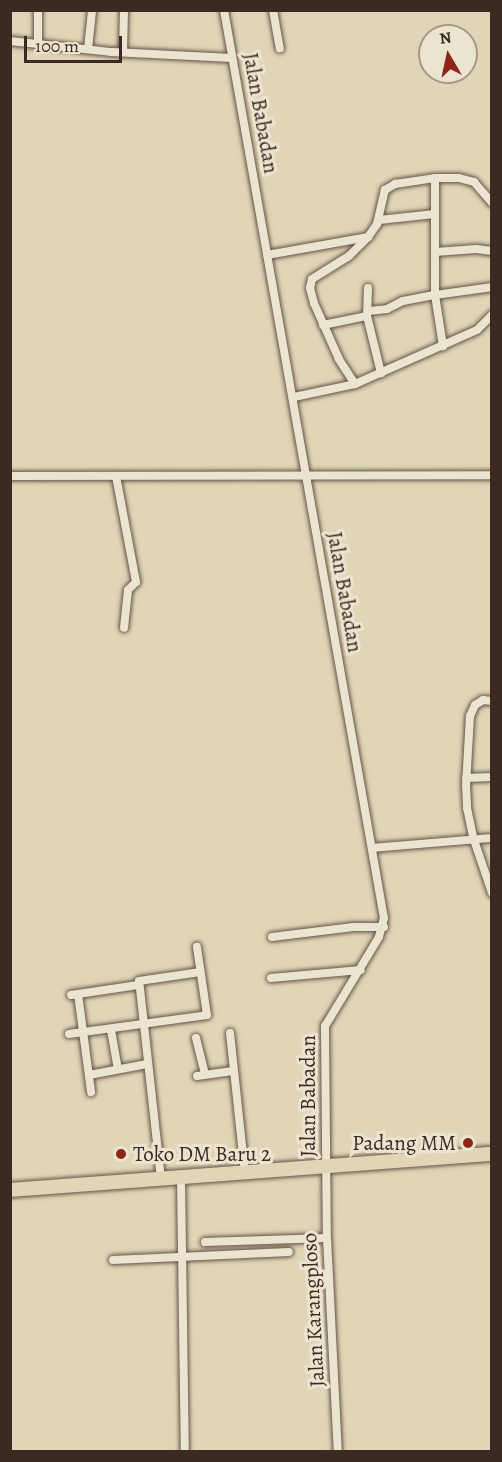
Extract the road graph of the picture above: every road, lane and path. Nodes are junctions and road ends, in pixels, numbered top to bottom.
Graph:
1 (38, 10) edge
2 (92, 10) edge
3 (124, 10) edge
4 (224, 10) edge
5 (273, 10) edge
6 (10, 41) edge
7 (38, 42) junction
8 (280, 48) dead end
9 (88, 49) junction
10 (123, 52) junction
11 (232, 58) junction
12 (435, 178) junction
13 (492, 203) edge
14 (435, 214) junction
15 (379, 220) junction
16 (368, 237) junction
17 (492, 251) edge
18 (435, 252) junction
19 (267, 255) junction
20 (492, 287) edge
21 (368, 288) dead end
22 (435, 295) junction
23 (368, 313) junction
24 (492, 315) edge
25 (323, 325) junction
26 (442, 346) junction
27 (381, 373) junction
28 (355, 384) junction
29 (294, 397) junction
30 (307, 475) junction
31 (492, 475) edge
32 (10, 476) edge
33 (116, 476) junction
34 (124, 628) dead end
35 (487, 700) edge
36 (466, 777) junction
37 (492, 777) edge
38 (492, 838) edge
39 (474, 840) junction
40 (372, 848) junction
41 (492, 893) edge
42 (384, 927) junction
43 (272, 937) dead end
44 (197, 947) dead end
45 (361, 970) junction
46 (200, 972) junction
47 (271, 978) dead end
48 (138, 985) junction
49 (142, 1025) junction
50 (111, 1030) junction
51 (84, 1033) junction
52 (230, 1033) dead end
53 (69, 1034) dead end
54 (196, 1038) dead end
55 (147, 1064) junction
56 (118, 1068) junction
57 (233, 1071) junction
58 (88, 1075) junction
59 (92, 1092) dead end
60 (492, 1154) edge
61 (326, 1167) junction
62 (245, 1173) junction
63 (181, 1178) junction
64 (161, 1179) junction
65 (10, 1190) edge
66 (230, 1238) junction
67 (327, 1238) junction
68 (205, 1242) dead end
69 (289, 1252) dead end
70 (229, 1255) junction
71 (180, 1257) junction
72 (113, 1260) dead end
73 (185, 1452) edge
74 (338, 1452) edge

1 - 7 street
2 - 9 street
3 - 10 street
4 - 11 street, Jalan Babadan
5 - 8 street
6 - 7 street
7 - 9 street
9 - 10 street
10 - 11 street
11 - 19 street, Jalan Babadan
12 - 13 street
12 - 14 street
12 - 15 street
14 - 15 street
14 - 18 street
15 - 16 street
16 - 19 street
16 - 25 street
17 - 18 street
18 - 22 street
19 - 29 street, Jalan Babadan
20 - 22 street
21 - 23 street
22 - 23 street
22 - 26 street
23 - 25 street
23 - 27 street
24 - 26 street
25 - 28 street
26 - 27 street
27 - 28 street
28 - 29 street
29 - 30 street, Jalan Babadan
30 - 31 street
30 - 33 street
30 - 40 street, Jalan Babadan
32 - 33 street
33 - 34 street
35 - 36 street
36 - 37 street
36 - 39 street
38 - 39 street
39 - 40 street
39 - 41 street
40 - 42 street, Jalan Babadan
42 - 43 street
42 - 45 street, Jalan Babadan
44 - 46 street
45 - 47 street
45 - 61 street, Jalan Babadan
46 - 48 street
46 - 49 street
48 - 49 street
48 - 51 street
49 - 50 street
49 - 55 street
50 - 51 street
50 - 56 street
51 - 53 street
51 - 58 street
52 - 57 street
54 - 57 street
55 - 56 street
55 - 64 street
56 - 58 street
57 - 62 street
58 - 59 street
60 - 61 highway
61 - 62 highway
61 - 67 street, Jalan Karangploso
62 - 63 highway
63 - 64 highway
63 - 71 street
64 - 65 highway
66 - 67 street
66 - 68 street
66 - 70 street
67 - 74 street, Jalan Karangploso
69 - 70 street
70 - 71 street
71 - 72 street
71 - 73 street

